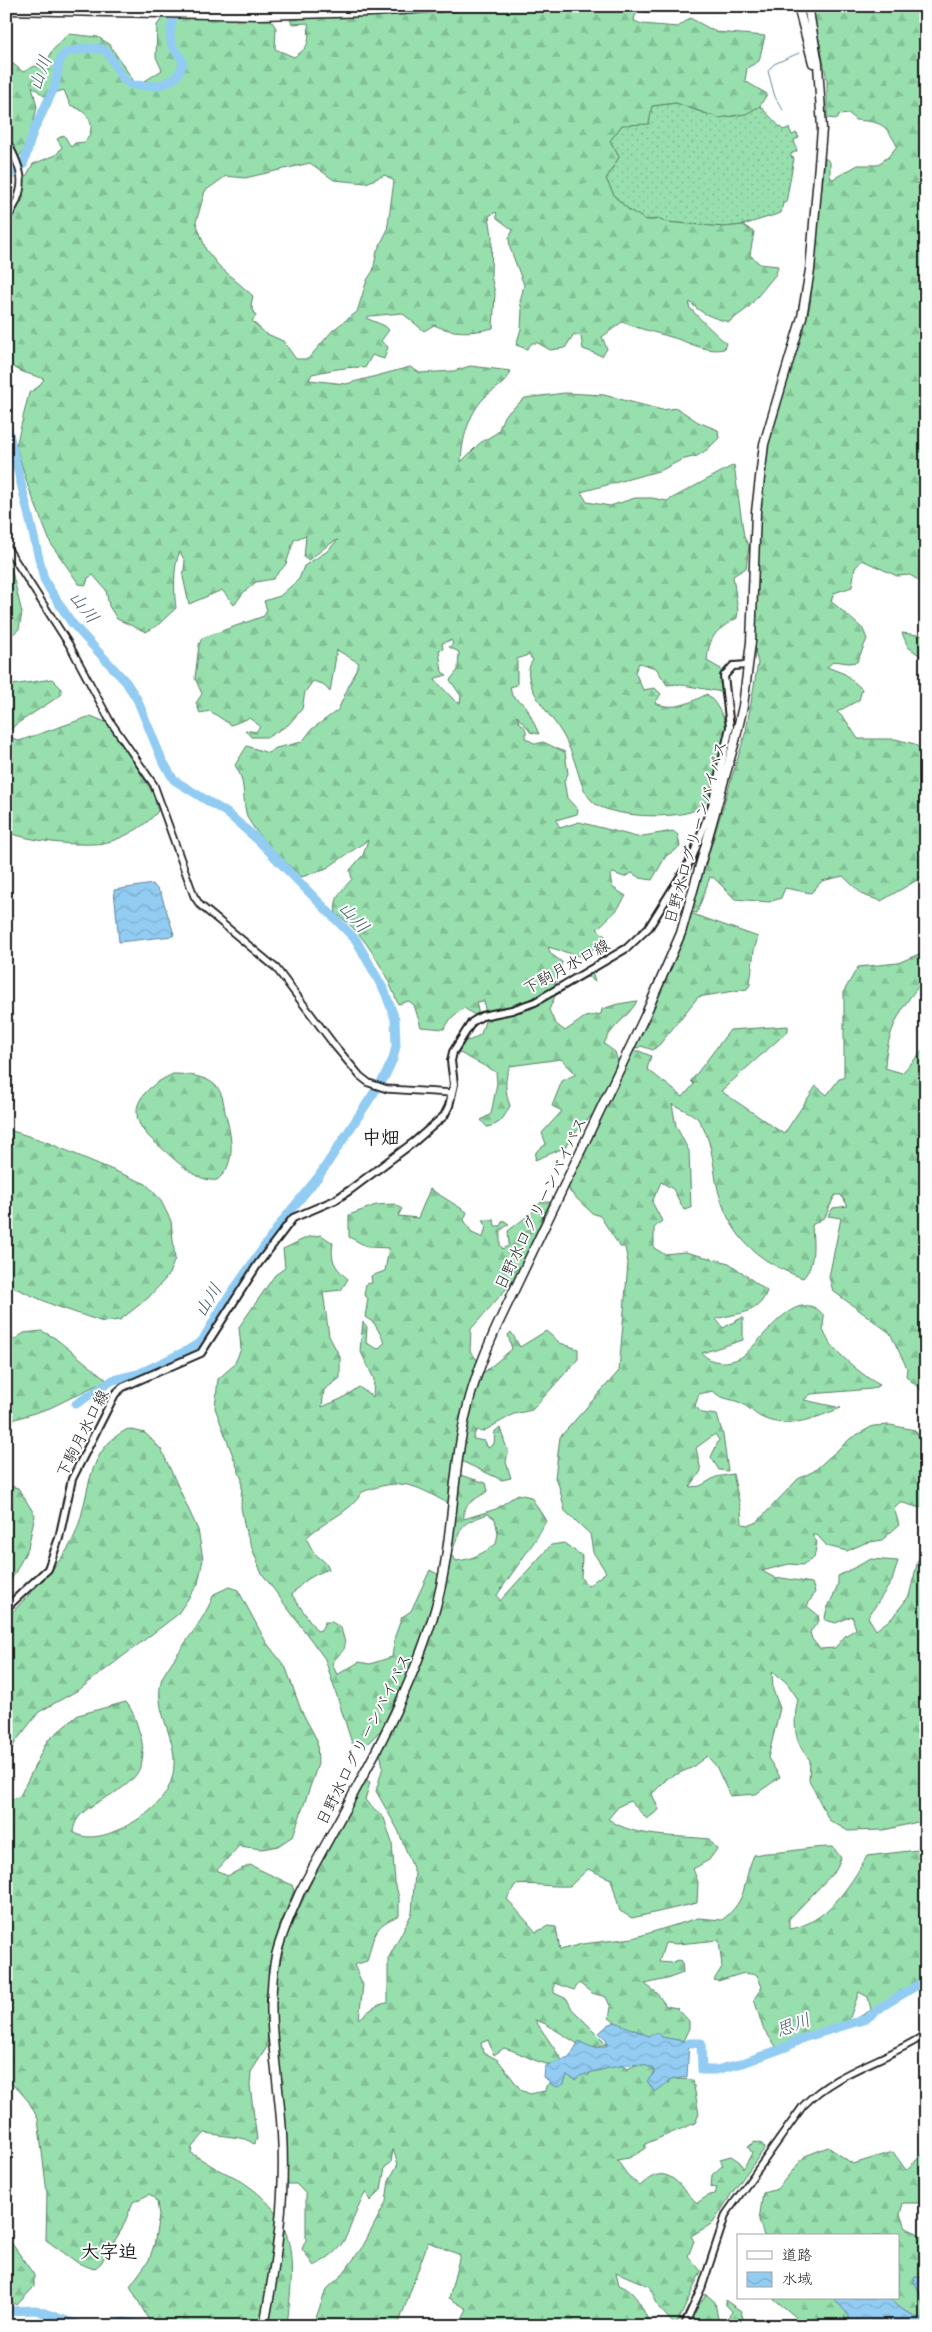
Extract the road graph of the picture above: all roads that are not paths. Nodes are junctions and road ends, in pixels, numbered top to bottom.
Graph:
1 (107, 6) edge
2 (336, 6) edge
3 (456, 6) edge
4 (798, 6) edge
5 (808, 6) edge
6 (8, 10) edge
7 (163, 11) junction
8 (185, 11) junction
9 (818, 79) junction
10 (6, 140) edge
11 (6, 220) edge
12 (6, 546) edge
13 (748, 665) junction
14 (736, 666) junction
15 (746, 680) junction
16 (452, 1092) junction
17 (6, 1608) edge
18 (926, 2034) edge
19 (264, 2326) edge
20 (684, 2326) edge

1 - 7 highway
2 - 8 highway
3 - 8 highway
4 - 9 highway, 日野水口グリーンバイパス
5 - 9 highway, 日野水口グリーンバイパス
6 - 7 highway
7 - 8 highway
9 - 13 highway, 日野水口グリーンバイパス
10 - 11 street
12 - 16 street
13 - 14 main road
13 - 15 highway, 日野水口グリーンバイパス
14 - 15 main road
14 - 16 main road, 下駒月水口線
15 - 19 highway, 日野水口グリーンバイパス
16 - 17 main road, 下駒月水口線
18 - 20 street

